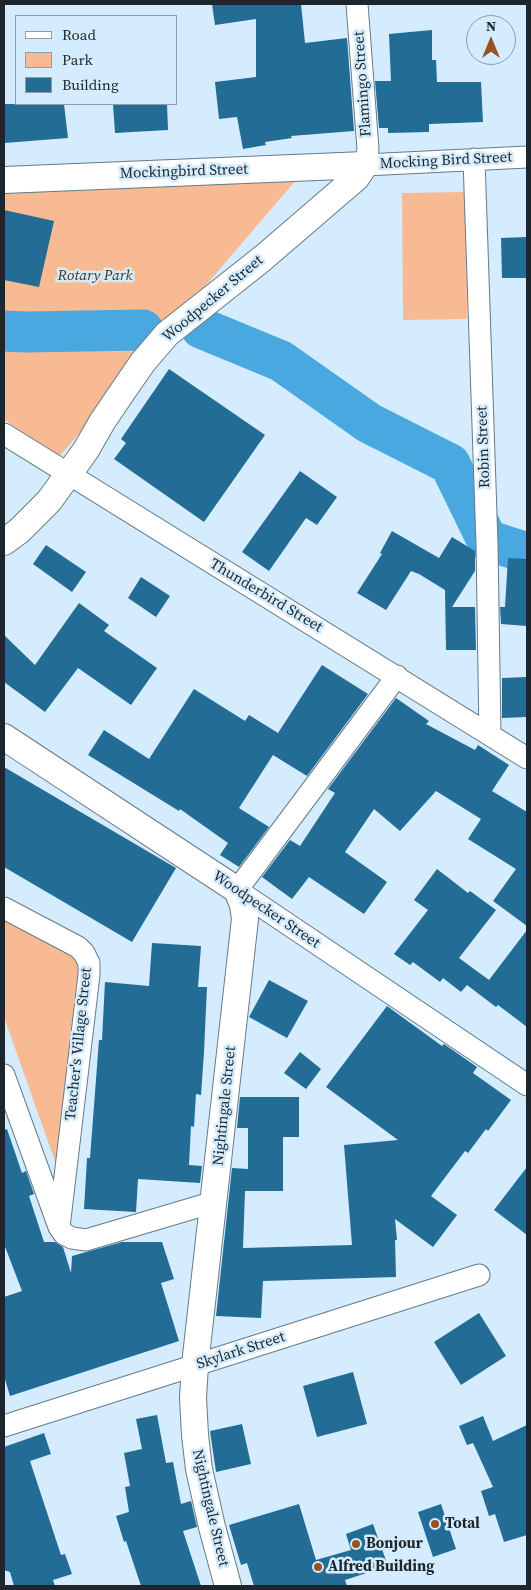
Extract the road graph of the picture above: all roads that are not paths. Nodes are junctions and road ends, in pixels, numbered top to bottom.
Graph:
1 (357, 4) edge
2 (527, 157) edge
3 (474, 159) junction
4 (365, 165) junction
5 (4, 180) edge
6 (4, 434) edge
7 (76, 465) junction
8 (4, 542) edge
9 (397, 676) junction
10 (490, 735) junction
11 (4, 738) edge
12 (527, 758) edge
13 (238, 890) junction
14 (4, 908) edge
15 (4, 1075) edge
16 (527, 1085) edge
17 (214, 1202) junction
18 (59, 1227) junction
19 (478, 1275) dead end
20 (195, 1365) junction
21 (4, 1426) edge
22 (228, 1586) edge

1 - 4 street, Flamingo Street
2 - 3 street, Mocking Bird Street
3 - 4 street, Mocking Bird Street
3 - 10 street, Robin Street
4 - 5 street, Mockingbird Street
4 - 7 street, Woodpecker Street
6 - 7 street, Thunderbird Street
7 - 8 street, Woodpecker Street
7 - 9 street, Thunderbird Street
9 - 10 street, Thunderbird Street
9 - 13 street
10 - 12 street, Thunderbird Street
11 - 13 street, Woodpecker Street
13 - 16 street, Woodpecker Street
13 - 17 street, Nightingale Street
14 - 18 street, Teacher's Village Street
15 - 18 street
17 - 18 street
17 - 20 street, Nightingale Street
19 - 20 street, Skylark Street
20 - 21 street, Skylark Street
20 - 22 street, Nightingale Street

